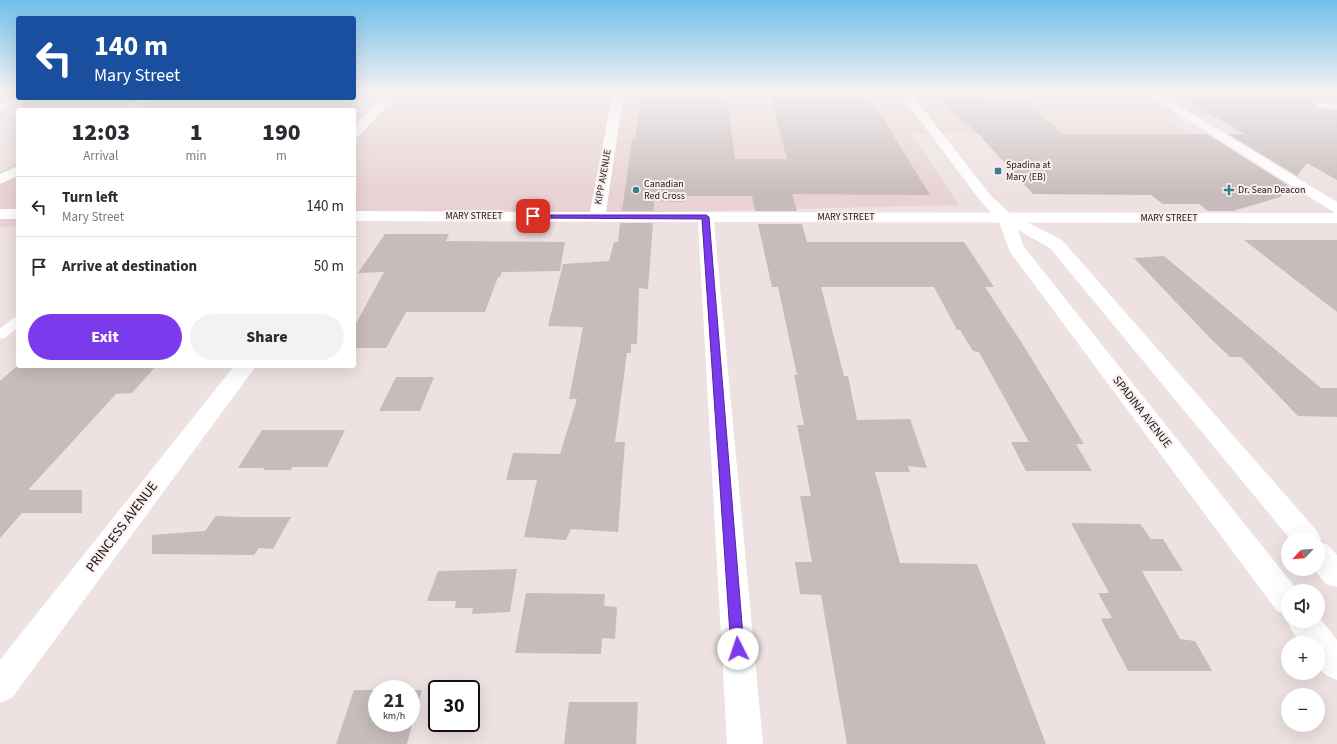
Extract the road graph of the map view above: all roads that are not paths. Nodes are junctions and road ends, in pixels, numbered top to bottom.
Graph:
1 (612, 126) edge
2 (930, 126) edge
3 (1204, 126) edge
4 (16, 171) edge
5 (0, 180) edge
6 (1337, 209) edge
7 (0, 214) edge
8 (16, 214) edge
9 (597, 216) junction
10 (706, 217) junction
11 (1005, 217) junction
12 (356, 218) edge
13 (1337, 218) edge
14 (16, 323) edge
15 (0, 335) edge
16 (243, 368) edge
17 (1300, 532) edge
18 (1325, 560) edge
19 (1337, 575) edge
20 (1281, 593) edge
21 (1308, 628) edge
22 (1337, 666) edge
23 (0, 687) edge
24 (745, 744) edge

1 - 9 street, KIPP AVENUE
2 - 11 street, SPADINA AVENUE
3 - 6 street
4 - 5 street
7 - 8 street
9 - 10 street, MARY STREET
9 - 12 street, MARY STREET
10 - 11 street, MARY STREET
10 - 24 street
11 - 13 street, MARY STREET
11 - 17 street, SPADINA AVENUE
11 - 20 street, SPADINA AVENUE
14 - 15 lane
16 - 23 street, PRINCESS AVENUE
18 - 19 street
21 - 22 street

